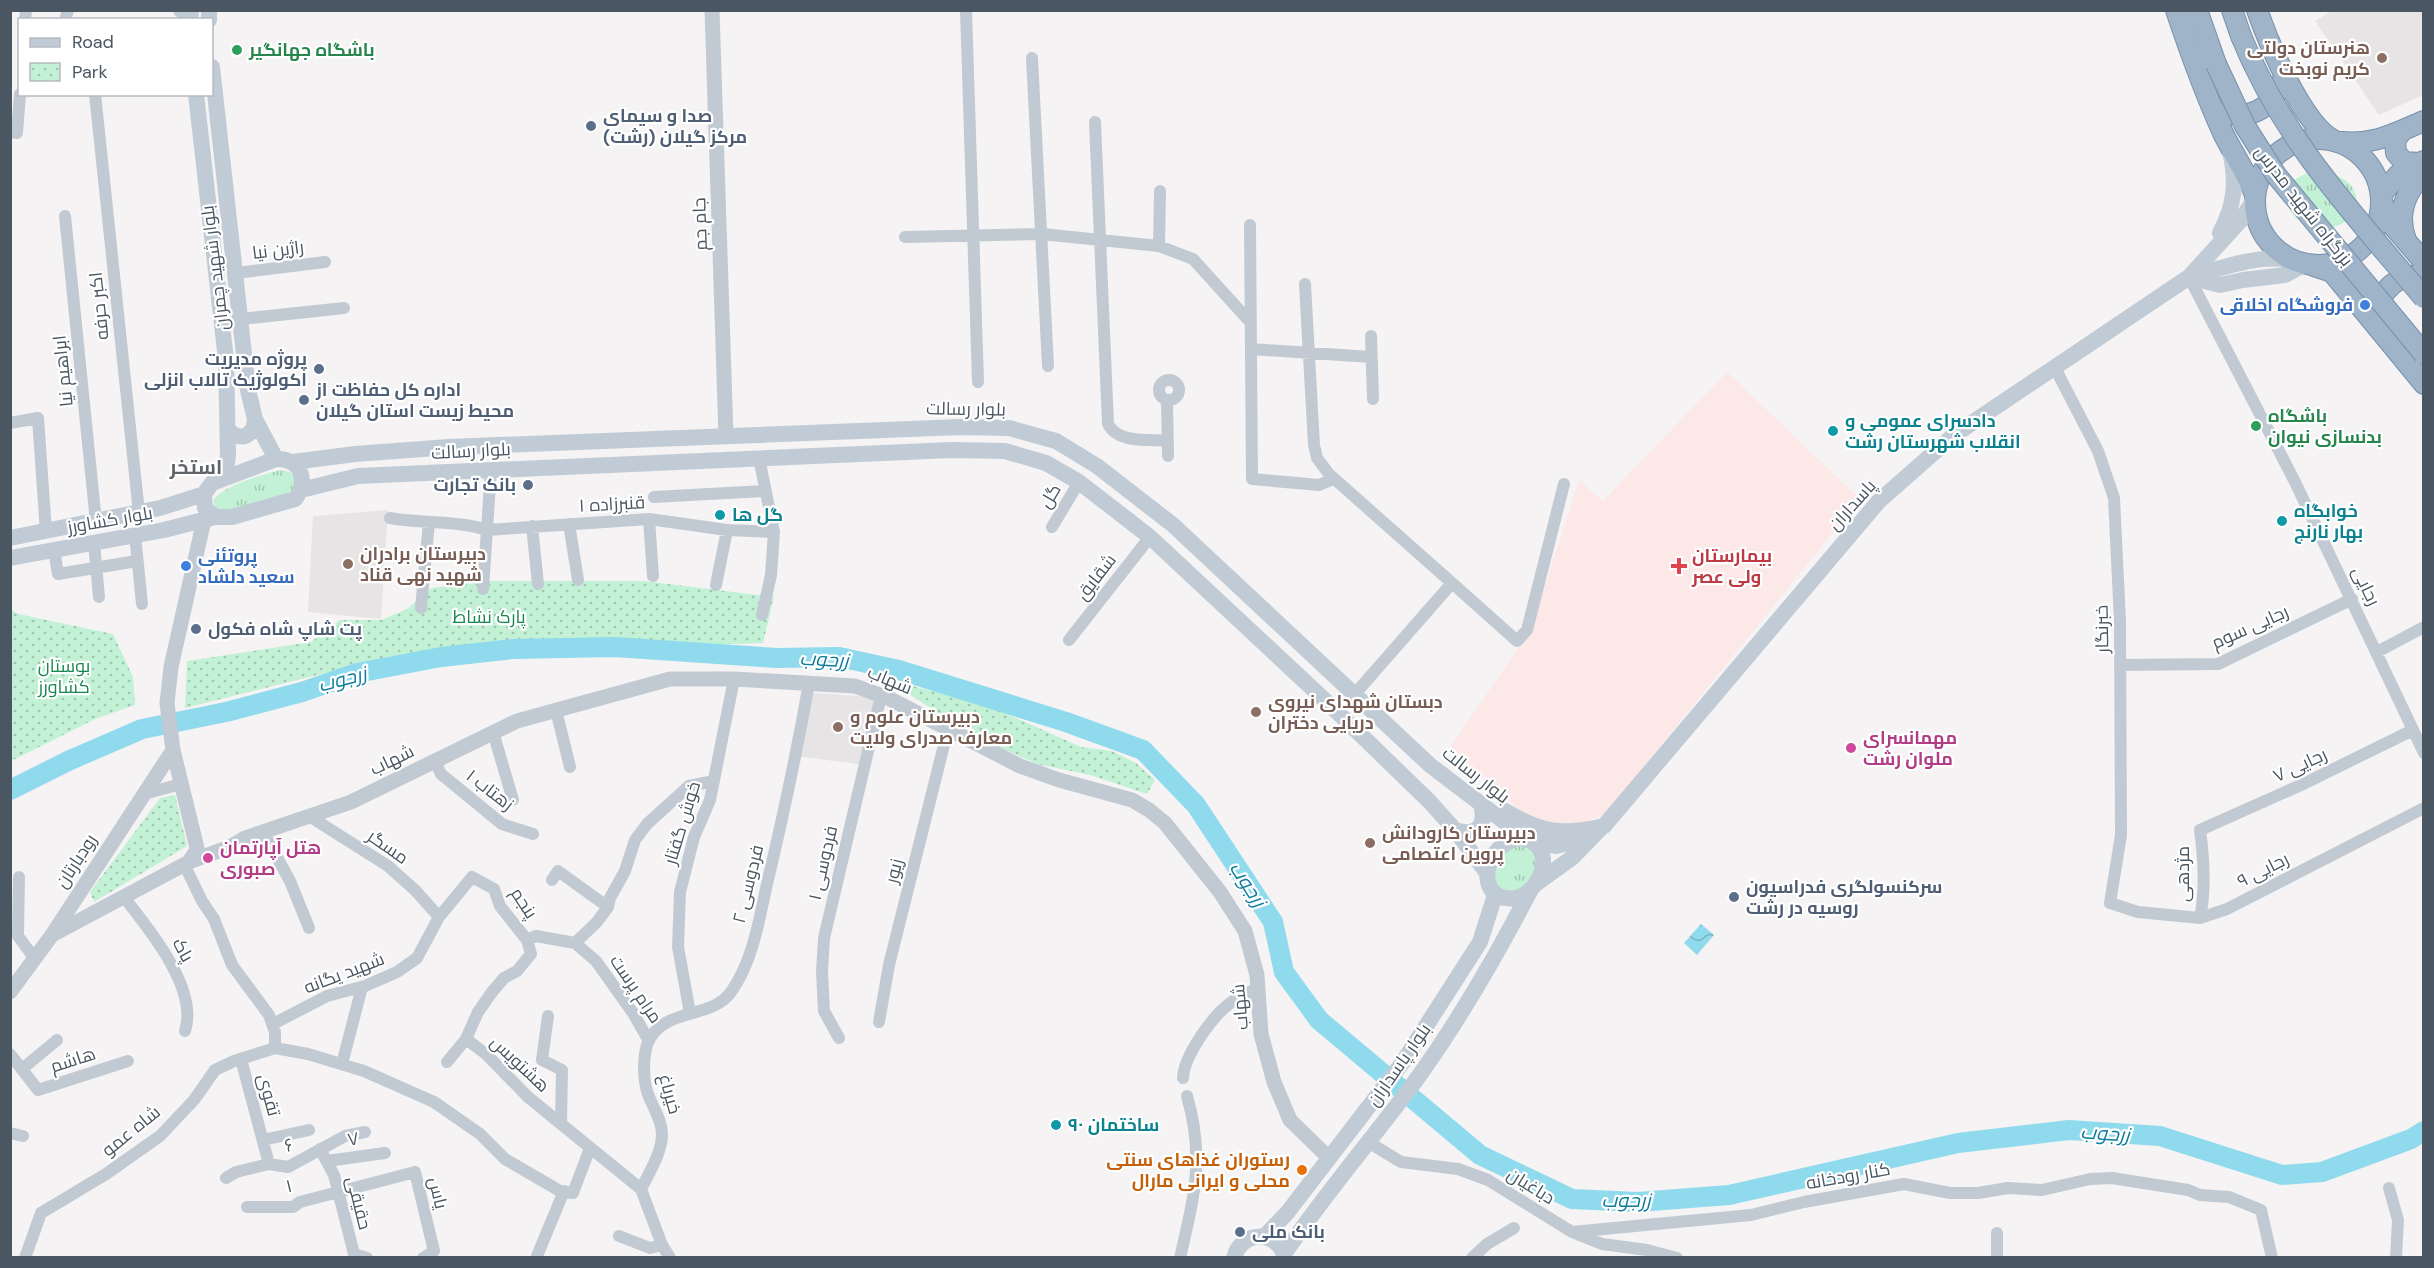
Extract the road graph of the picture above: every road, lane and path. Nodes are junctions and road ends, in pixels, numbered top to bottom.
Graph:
1 (712, 10) edge
2 (966, 10) edge
3 (2176, 10) edge
4 (2197, 10) edge
5 (2232, 10) edge
6 (2257, 10) edge
7 (1032, 58) dead end
8 (2279, 62) junction
9 (213, 77) edge
10 (20, 96) edge
11 (95, 96) edge
12 (196, 96) edge
13 (2207, 96) junction
14 (2424, 121) edge
15 (1095, 122) dead end
16 (2403, 130) junction
17 (10, 132) edge
18 (2336, 141) junction
19 (2229, 144) junction
20 (2422, 166) edge
21 (1160, 191) dead end
22 (2381, 196) junction
23 (2255, 197) junction
24 (65, 216) dead end
25 (1250, 225) dead end
26 (1042, 234) junction
27 (972, 235) junction
28 (905, 237) dead end
29 (1101, 240) junction
30 (2407, 243) junction
31 (1159, 246) junction
32 (2210, 255) junction
33 (325, 262) dead end
34 (2424, 262) edge
35 (2301, 263) junction
36 (236, 273) junction
37 (2424, 276) edge
38 (2189, 277) junction
39 (1305, 284) dead end
40 (2424, 298) edge
41 (344, 308) dead end
42 (241, 320) junction
43 (1251, 323) junction
44 (2380, 330) junction
45 (1371, 336) dead end
46 (1251, 349) junction
47 (1309, 353) junction
48 (2424, 354) edge
49 (1371, 357) junction
50 (1048, 366) dead end
51 (2054, 366) junction
52 (978, 382) dead end
53 (2424, 384) edge
54 (1373, 399) dead end
55 (1167, 400) dead end
56 (255, 419) junction
57 (10, 423) edge
58 (228, 430) junction
59 (726, 436) junction
60 (1168, 441) junction
61 (534, 443) junction
62 (355, 454) junction
63 (1168, 456) dead end
64 (759, 458) junction
65 (276, 459) junction
66 (293, 462) junction
67 (535, 467) junction
68 (491, 469) junction
69 (358, 476) junction
70 (225, 477) junction
71 (1334, 478) junction
72 (1079, 482) junction
73 (1564, 484) dead end
74 (301, 490) junction
75 (766, 491) junction
76 (204, 494) junction
77 (654, 497) dead end
78 (139, 513) junction
79 (390, 518) dead end
80 (210, 519) junction
81 (649, 519) junction
82 (96, 522) junction
83 (429, 522) junction
84 (569, 524) junction
85 (532, 526) junction
86 (1052, 527) dead end
87 (167, 530) junction
88 (487, 530) junction
89 (727, 530) junction
90 (46, 532) junction
91 (774, 532) junction
92 (135, 535) junction
93 (1150, 537) junction
94 (10, 538) edge
95 (94, 543) junction
96 (54, 550) junction
97 (198, 550) junction
98 (10, 558) edge
99 (137, 561) junction
100 (96, 568) junction
101 (653, 576) dead end
102 (578, 579) dead end
103 (1452, 583) junction
104 (538, 584) dead end
105 (716, 585) dead end
106 (483, 589) dead end
107 (99, 597) dead end
108 (2352, 599) junction
109 (142, 604) dead end
110 (421, 608) dead end
111 (762, 615) dead end
112 (2424, 627) edge
113 (1069, 640) dead end
114 (2377, 652) junction
115 (2120, 665) junction
116 (734, 680) junction
117 (810, 683) junction
118 (1354, 695) junction
119 (881, 696) junction
120 (556, 710) junction
121 (948, 729) junction
122 (2413, 730) junction
123 (493, 732) junction
124 (173, 750) junction
125 (2424, 753) edge
126 (435, 761) junction
127 (1431, 766) junction
128 (570, 767) dead end
129 (714, 781) junction
130 (181, 784) junction
131 (144, 794) junction
132 (513, 800) dead end
133 (1481, 805) junction
134 (2424, 808) edge
135 (309, 816) junction
136 (1604, 825) junction
137 (1455, 830) junction
138 (2200, 830) joint
139 (263, 832) junction
140 (533, 834) dead end
141 (1531, 840) junction
142 (190, 858) junction
143 (1487, 873) junction
144 (19, 877) dead end
145 (552, 880) dead end
146 (1534, 887) junction
147 (80, 891) junction
148 (1496, 895) junction
149 (123, 896) junction
150 (2110, 903) joint
151 (608, 907) junction
152 (95, 912) junction
153 (439, 916) junction
154 (2200, 918) junction
155 (309, 928) dead end
156 (52, 935) junction
157 (527, 940) junction
158 (575, 943) junction
159 (34, 959) junction
160 (13, 985) edge
161 (362, 987) junction
162 (1258, 988) junction
163 (690, 1013) junction
164 (548, 1016) dead end
165 (879, 1022) dead end
166 (273, 1024) junction
167 (185, 1031) dead end
168 (839, 1038) dead end
169 (466, 1039) junction
170 (57, 1040) dead end
171 (649, 1041) junction
172 (275, 1048) junction
173 (10, 1054) edge
174 (241, 1059) junction
175 (128, 1061) dead end
176 (447, 1062) dead end
177 (342, 1064) junction
178 (22, 1070) junction
179 (1183, 1078) dead end
180 (1187, 1096) dead end
181 (561, 1124) junction
182 (309, 1130) dead end
183 (365, 1132) dead end
184 (263, 1140) junction
185 (1368, 1142) junction
186 (590, 1148) junction
187 (320, 1149) junction
188 (385, 1153) dead end
189 (1329, 1158) junction
190 (327, 1161) junction
191 (269, 1164) junction
192 (226, 1178) dead end
193 (2389, 1188) dead end
194 (641, 1189) junction
195 (564, 1191) junction
196 (339, 1194) junction
197 (247, 1207) dead end
198 (1514, 1228) dead end
199 (1572, 1232) junction
200 (1997, 1233) dead end
201 (619, 1236) dead end
202 (1265, 1236) junction
203 (662, 1245) junction
204 (537, 1256) dead end
205 (1285, 1256) edge
206 (26, 1257) edge
207 (367, 1257) edge
208 (423, 1257) edge
209 (670, 1257) edge
210 (1180, 1257) edge
211 (1234, 1257) edge
212 (1472, 1257) edge
213 (1677, 1257) edge
214 (1997, 1257) edge
215 (2272, 1257) edge
216 (2396, 1257) edge

1 - 59 street, جام جم
2 - 27 street
3 - 13 highway, بزرگراه شهید مدرس
4 - 48 highway, بزرگراه شهید مدرس, bridge
5 - 40 highway, بزرگراه شهید مدرس, bridge
6 - 8 highway
7 - 26 street
8 - 13 highway
8 - 18 highway
9 - 36 main road, بلوار شهید چمران
10 - 17 street
11 - 78 street, اکبر حرفه
12 - 58 main road, بلوار شهید چمران
13 - 19 highway, بزرگراه شهید مدرس
14 - 16 highway
15 - 29 street
16 - 18 highway
16 - 20 highway
18 - 22 highway
18 - 23 highway
19 - 23 highway, بزرگراه شهید مدرس
19 - 32 main road
20 - 22 highway
20 - 30 highway
21 - 31 street
22 - 30 highway
22 - 35 highway
23 - 32 main road
23 - 35 highway
24 - 82 street, ابراهیم نیا
25 - 43 street
26 - 27 street
26 - 29 street
26 - 50 street
27 - 28 street
27 - 52 street
29 - 31 street
29 - 60 street
30 - 34 highway
31 - 43 street
32 - 38 main road
33 - 36 street, راژین نیا
35 - 38 main road
35 - 44 highway, بزرگراه شهید مدرس
36 - 42 main road, بلوار شهید چمران
37 - 44 highway
38 - 51 main road, پاسداران
38 - 108 street, رجایی
39 - 47 street
41 - 42 street
42 - 56 main road, بلوار شهید چمران
43 - 46 street
44 - 53 highway, بزرگراه شهید مدرس
45 - 49 street
46 - 47 street
46 - 71 street
47 - 49 street
47 - 71 street
49 - 54 street
51 - 115 street, خبرنگار
51 - 136 main road, پاسداران
55 - 60 street
56 - 58 main road
56 - 65 main road, بلوار شهید چمران
57 - 90 street
58 - 70 main road, بلوار شهید چمران
59 - 61 main road, بلوار رسالت
59 - 118 main road, بلوار رسالت
60 - 63 street
61 - 62 main road, بلوار رسالت
61 - 67 main road
62 - 66 main road, بلوار رسالت
62 - 69 main road
64 - 67 main road, بلوار رسالت
64 - 72 main road, بلوار رسالت
64 - 75 street
65 - 66 main road, بلوار رسالت
65 - 70 main road
66 - 74 main road
67 - 68 main road, بلوار رسالت
68 - 69 main road, بلوار رسالت
68 - 88 street
69 - 74 main road, بلوار رسالت
70 - 76 main road
71 - 103 street
72 - 86 street, گل
72 - 93 main road, بلوار رسالت
73 - 103 street
74 - 80 main road, بلوار کشاورز
75 - 77 street
75 - 91 street
76 - 78 main road, بلوار کشاورز
76 - 80 main road
78 - 82 main road, بلوار کشاورز
79 - 83 street, قنبرزاده ۱
80 - 87 main road, بلوار کشاورز
80 - 97 street
81 - 84 street, قنبرزاده ۱
81 - 89 street, قنبرزاده ۱
81 - 101 street
82 - 90 main road, بلوار کشاورز
83 - 88 street, قنبرزاده ۱
83 - 110 street
84 - 85 street, قنبرزاده ۱
84 - 102 street
85 - 88 street, قنبرزاده ۱
85 - 104 street
87 - 92 main road, بلوار کشاورز
87 - 97 street
88 - 106 street
89 - 91 street, قنبرزاده ۱
89 - 105 street
90 - 94 main road, بلوار کشاورز
91 - 111 street
92 - 95 main road, بلوار کشاورز
92 - 99 street
93 - 113 street, شقایق
93 - 137 main road, بلوار رسالت
95 - 96 main road, بلوار کشاورز
95 - 100 street
96 - 98 main road, بلوار کشاورز
96 - 100 street
97 - 124 street
99 - 100 street
99 - 109 street
100 - 107 street
103 - 118 street
108 - 114 street, رجایی
108 - 115 street, رجایی سوم
112 - 114 street
114 - 122 street, رجایی
115 - 150 street, خبرنگار
116 - 117 street, شهاب
116 - 120 street, شهاب
116 - 129 street, خوش گفتار
117 - 119 street, شهاب
117 - 163 street, فردوسی ۲
118 - 127 main road, بلوار رسالت
119 - 121 street, شهاب
119 - 168 street, فردوسی ۱
120 - 123 street, شهاب
120 - 128 street
121 - 162 street, شهاب
121 - 165 street, زیور
122 - 125 street, رجایی
122 - 138 street, رجایی ۷
123 - 126 street, شهاب
123 - 132 street
124 - 130 street
124 - 131 street, رودبارتان
126 - 135 street, شهاب
126 - 140 street, زهتاب ۱
127 - 133 main road, بلوار رسالت
127 - 136 main road
129 - 151 street
129 - 163 street, خوش گفتار
130 - 131 street
130 - 142 street
131 - 147 street, رودبارتان
133 - 137 main road
133 - 141 main road, بلوار رسالت
134 - 154 street, رجایی ۹
135 - 139 street, شهاب
135 - 153 street, مسگر
136 - 141 main road
136 - 146 main road
137 - 143 main road, بلوار رسالت
138 - 154 street, مژدهی
139 - 142 street, شهاب
139 - 155 street
141 - 143 main road
141 - 146 main road
142 - 149 street
142 - 166 street
143 - 148 main road
144 - 159 street
145 - 151 street
146 - 148 main road
146 - 185 main road, بلوار پاسداران
147 - 152 street
147 - 156 street, رودبارتان
148 - 189 main road, بلوار پاسداران
149 - 152 street
149 - 167 street, پاک
150 - 154 street, رجایی ۹
151 - 158 street
152 - 156 street
153 - 157 street, پنجم
153 - 161 street, شهید یگانه
156 - 159 street, رودبارتان
157 - 158 street
157 - 169 street, هشتویس
158 - 171 street, مرام پرست
159 - 160 street, رودبارتان
161 - 166 street, شهید یگانه
161 - 177 street
162 - 179 street
162 - 189 street, شهاب
163 - 171 street, فردوسی ۲
164 - 181 street
166 - 172 street
169 - 176 street
169 - 181 street, هشتویس
170 - 178 street
171 - 194 street, خیرباغ
172 - 174 street, شاه عمو
172 - 177 street
173 - 178 street, هاشم
174 - 184 street, تقوی
174 - 206 street, شاه عمو
175 - 178 street, هاشم
177 - 195 street
180 - 210 street
181 - 186 street, هشتویس
182 - 184 street, تقوی
183 - 187 street, ۶
184 - 191 street, تقوی
185 - 199 street, دباغیان
185 - 205 main road, بلوار پاسداران
186 - 194 street, هشتویس
186 - 195 street
187 - 190 street, حقیقی
187 - 191 street, ۶
188 - 190 street, ۷
189 - 202 main road, بلوار پاسداران
190 - 196 street, حقیقی
191 - 192 street
193 - 216 street
194 - 203 street
195 - 204 street
196 - 197 street, ۱
196 - 207 street, حقیقی
196 - 208 street, یاس
198 - 212 street
199 - 213 street, دباغیان
199 - 215 street, کنار رودخانه
200 - 214 street
201 - 203 street
202 - 205 main road
202 - 211 main road
203 - 209 street

